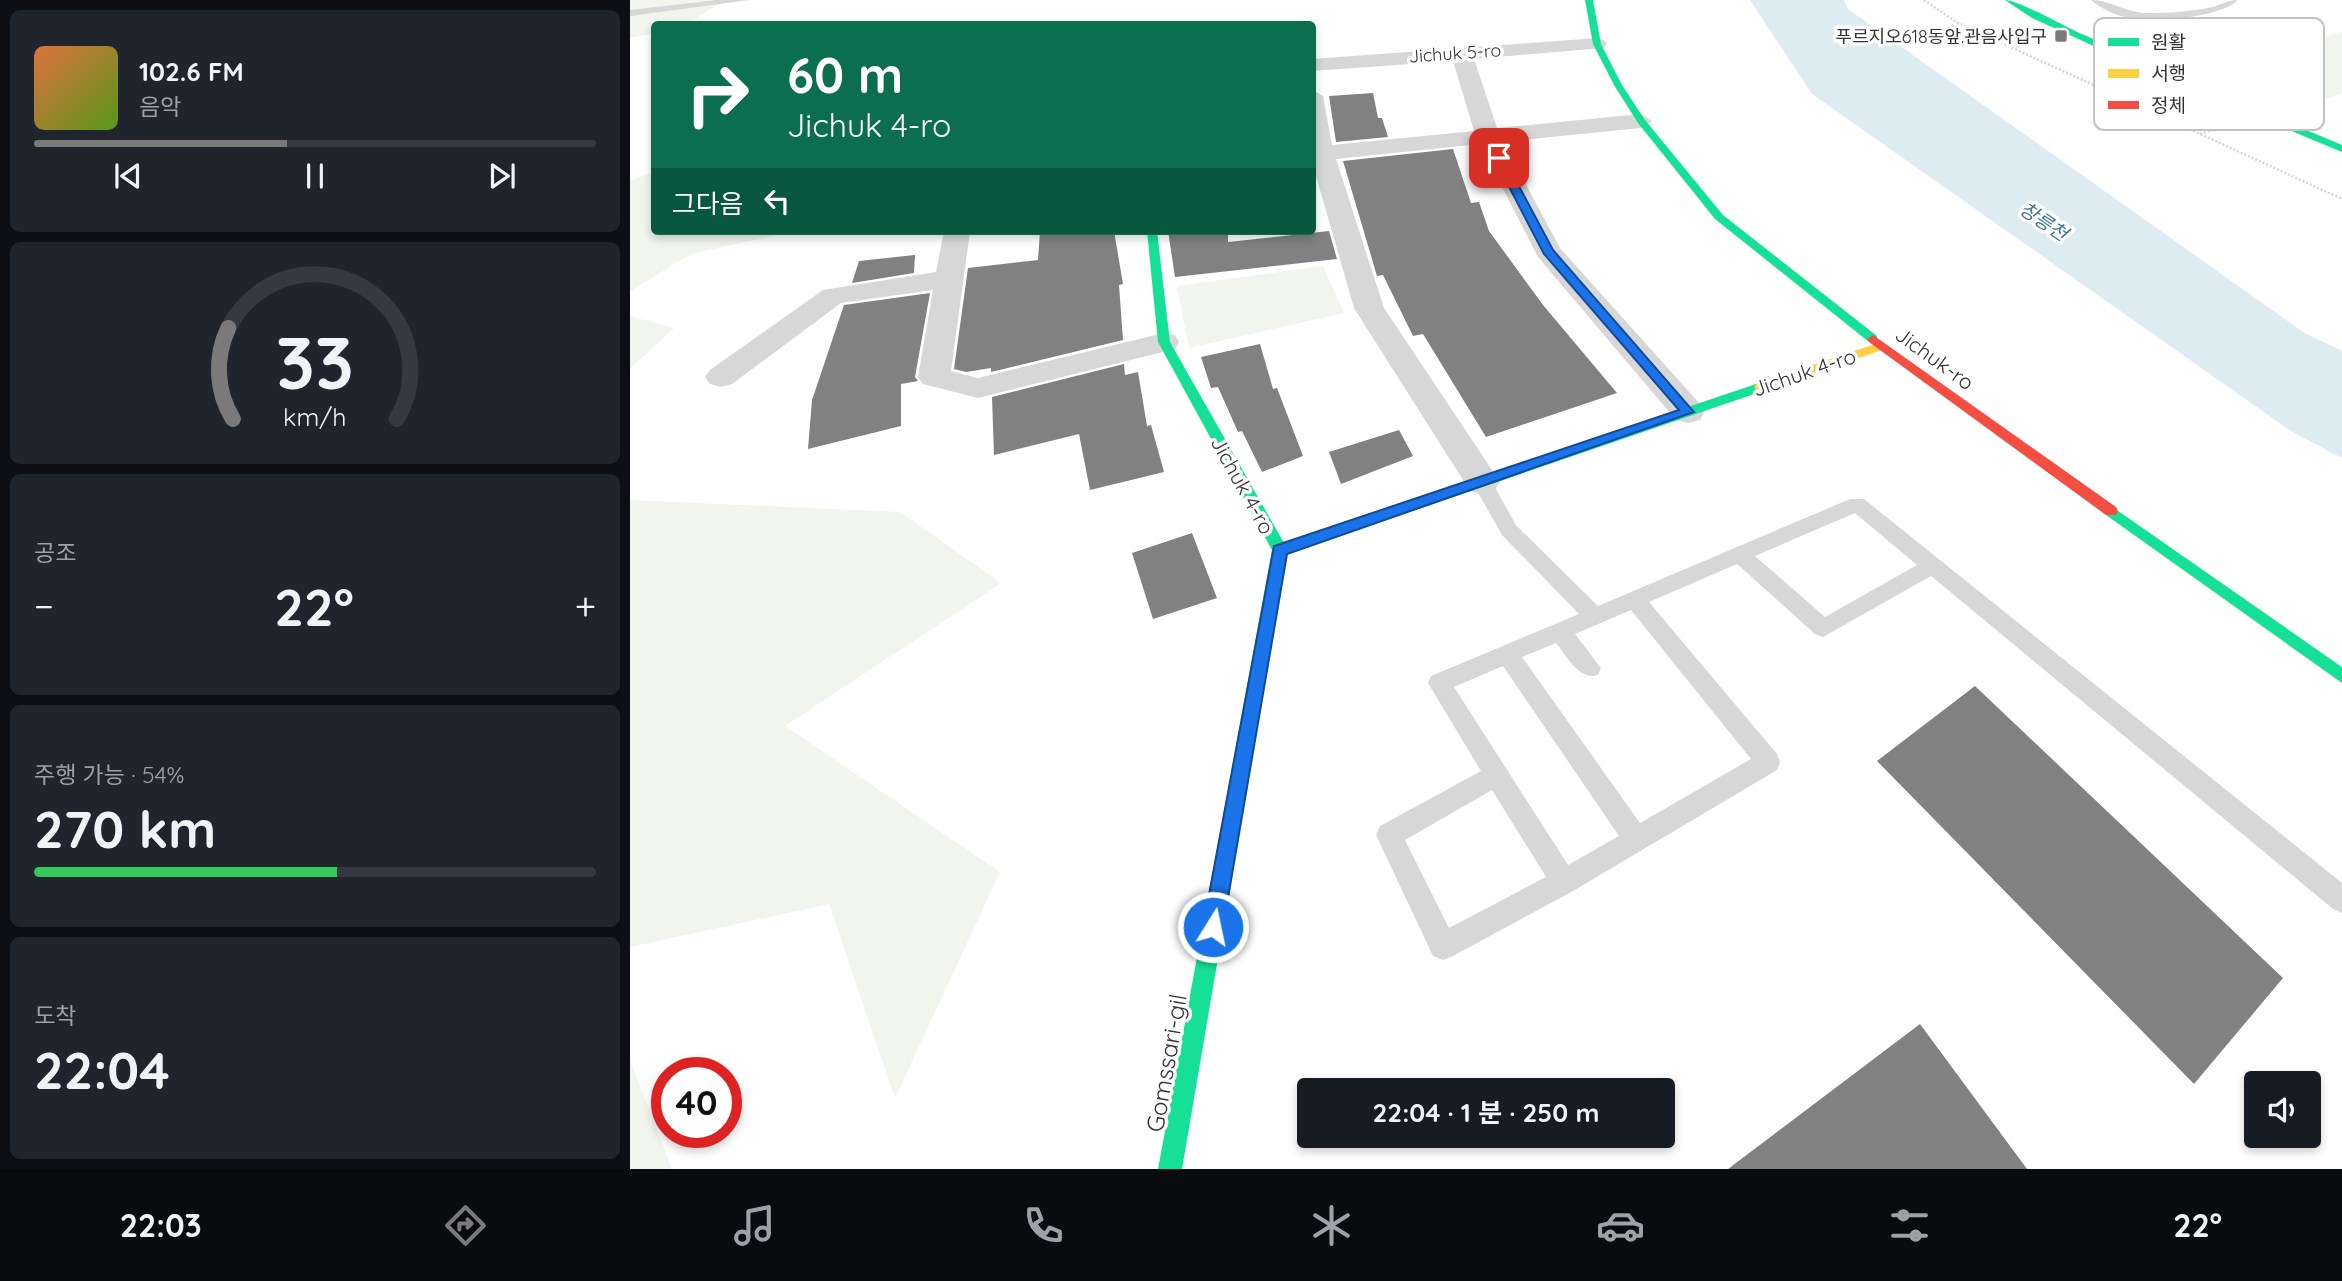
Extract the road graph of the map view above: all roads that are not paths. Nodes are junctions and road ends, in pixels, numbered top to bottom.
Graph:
1 (744, 0) edge
2 (1589, 0) edge
3 (2009, 0) edge
4 (2096, 0) edge
5 (2233, 0) edge
6 (711, 3) edge
7 (630, 13) edge
8 (2094, 43) edge
9 (1597, 44) junction
10 (1461, 52) junction
11 (1316, 65) edge
12 (1640, 121) junction
13 (2296, 130) edge
14 (1487, 134) junction
15 (2342, 149) edge
16 (1317, 153) edge
17 (956, 235) edge
18 (1152, 235) edge
19 (950, 279) junction
20 (1164, 342) junction
21 (1881, 346) junction
22 (721, 377) dead end
23 (1688, 412) junction
24 (1482, 482) junction
25 (1280, 550) junction
26 (1740, 555) junction
27 (1932, 566) junction
28 (1635, 600) junction
29 (1596, 617) junction
30 (1561, 633) junction
31 (1507, 654) junction
32 (1590, 668) dead end
33 (2342, 676) edge
34 (1496, 775) junction
35 (1636, 839) junction
36 (1564, 882) junction
37 (2342, 900) edge
38 (1170, 1169) edge

1 - 6 lane
2 - 9 street, Jichuk-ro
3 - 8 street
4 - 5 lane
6 - 7 lane
9 - 10 street, Jichuk 5-ro
9 - 12 street, Jichuk-ro
10 - 11 street, Jichuk 5-ro
10 - 14 street
12 - 14 street
12 - 21 street, Jichuk-ro
13 - 15 street
14 - 16 street
14 - 23 street
16 - 24 street
17 - 19 street
18 - 20 street, Jichuk 4-ro
19 - 20 street
19 - 22 street
20 - 25 street, Jichuk 4-ro
21 - 23 street, Jichuk 4-ro
21 - 33 street, Jichuk-ro
23 - 24 street, Jichuk 4-ro
24 - 25 street, Jichuk 4-ro
24 - 29 lane
25 - 38 street, Gomssari-gil
26 - 27 lane
26 - 27 lane
26 - 28 lane
27 - 37 lane
28 - 29 lane
28 - 35 lane
29 - 30 lane
30 - 31 lane
30 - 32 lane
31 - 34 lane
31 - 35 lane
34 - 36 lane
34 - 36 lane
35 - 36 lane

